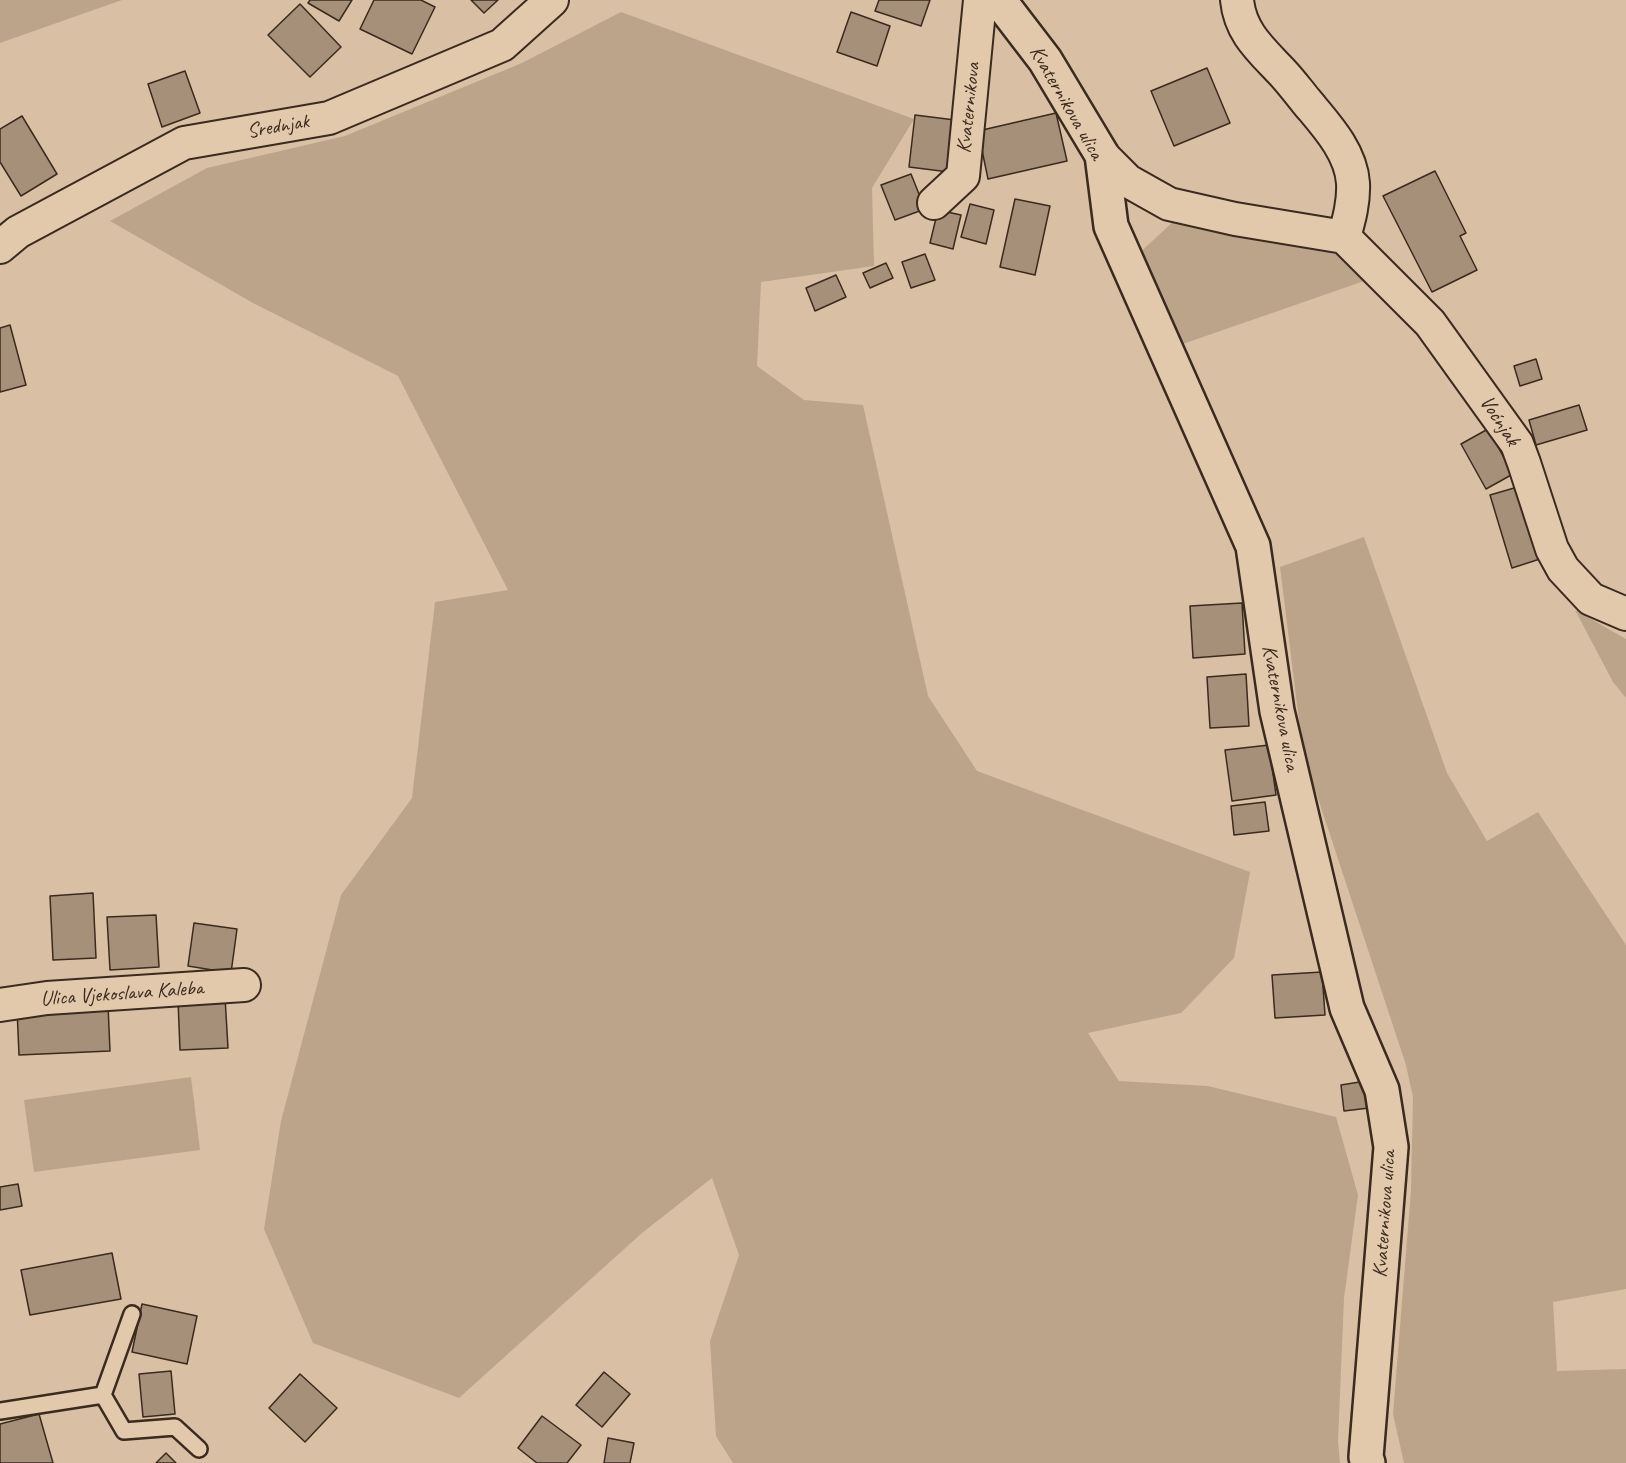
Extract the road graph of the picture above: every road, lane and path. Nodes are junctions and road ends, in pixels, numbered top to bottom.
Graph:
1 (552, 0) edge
2 (980, 0) edge
3 (999, 0) edge
4 (1237, 0) edge
5 (1102, 155) junction
6 (934, 203) dead end
7 (1344, 237) junction
8 (0, 246) edge
9 (1626, 614) edge
10 (244, 985) dead end
11 (0, 1005) edge
12 (132, 1314) dead end
13 (104, 1395) junction
14 (0, 1411) edge
15 (199, 1449) dead end
16 (1368, 1463) edge

1 - 8 street, Srednjak
2 - 6 street, Kvaternikova
3 - 5 street, Kvaternikova ulica
4 - 7 street
5 - 7 street
5 - 16 street, Kvaternikova ulica
7 - 9 street, Voćnjak
10 - 11 street, Ulica Vjekoslava Kaleba
12 - 13 lane
13 - 14 lane
13 - 15 lane

